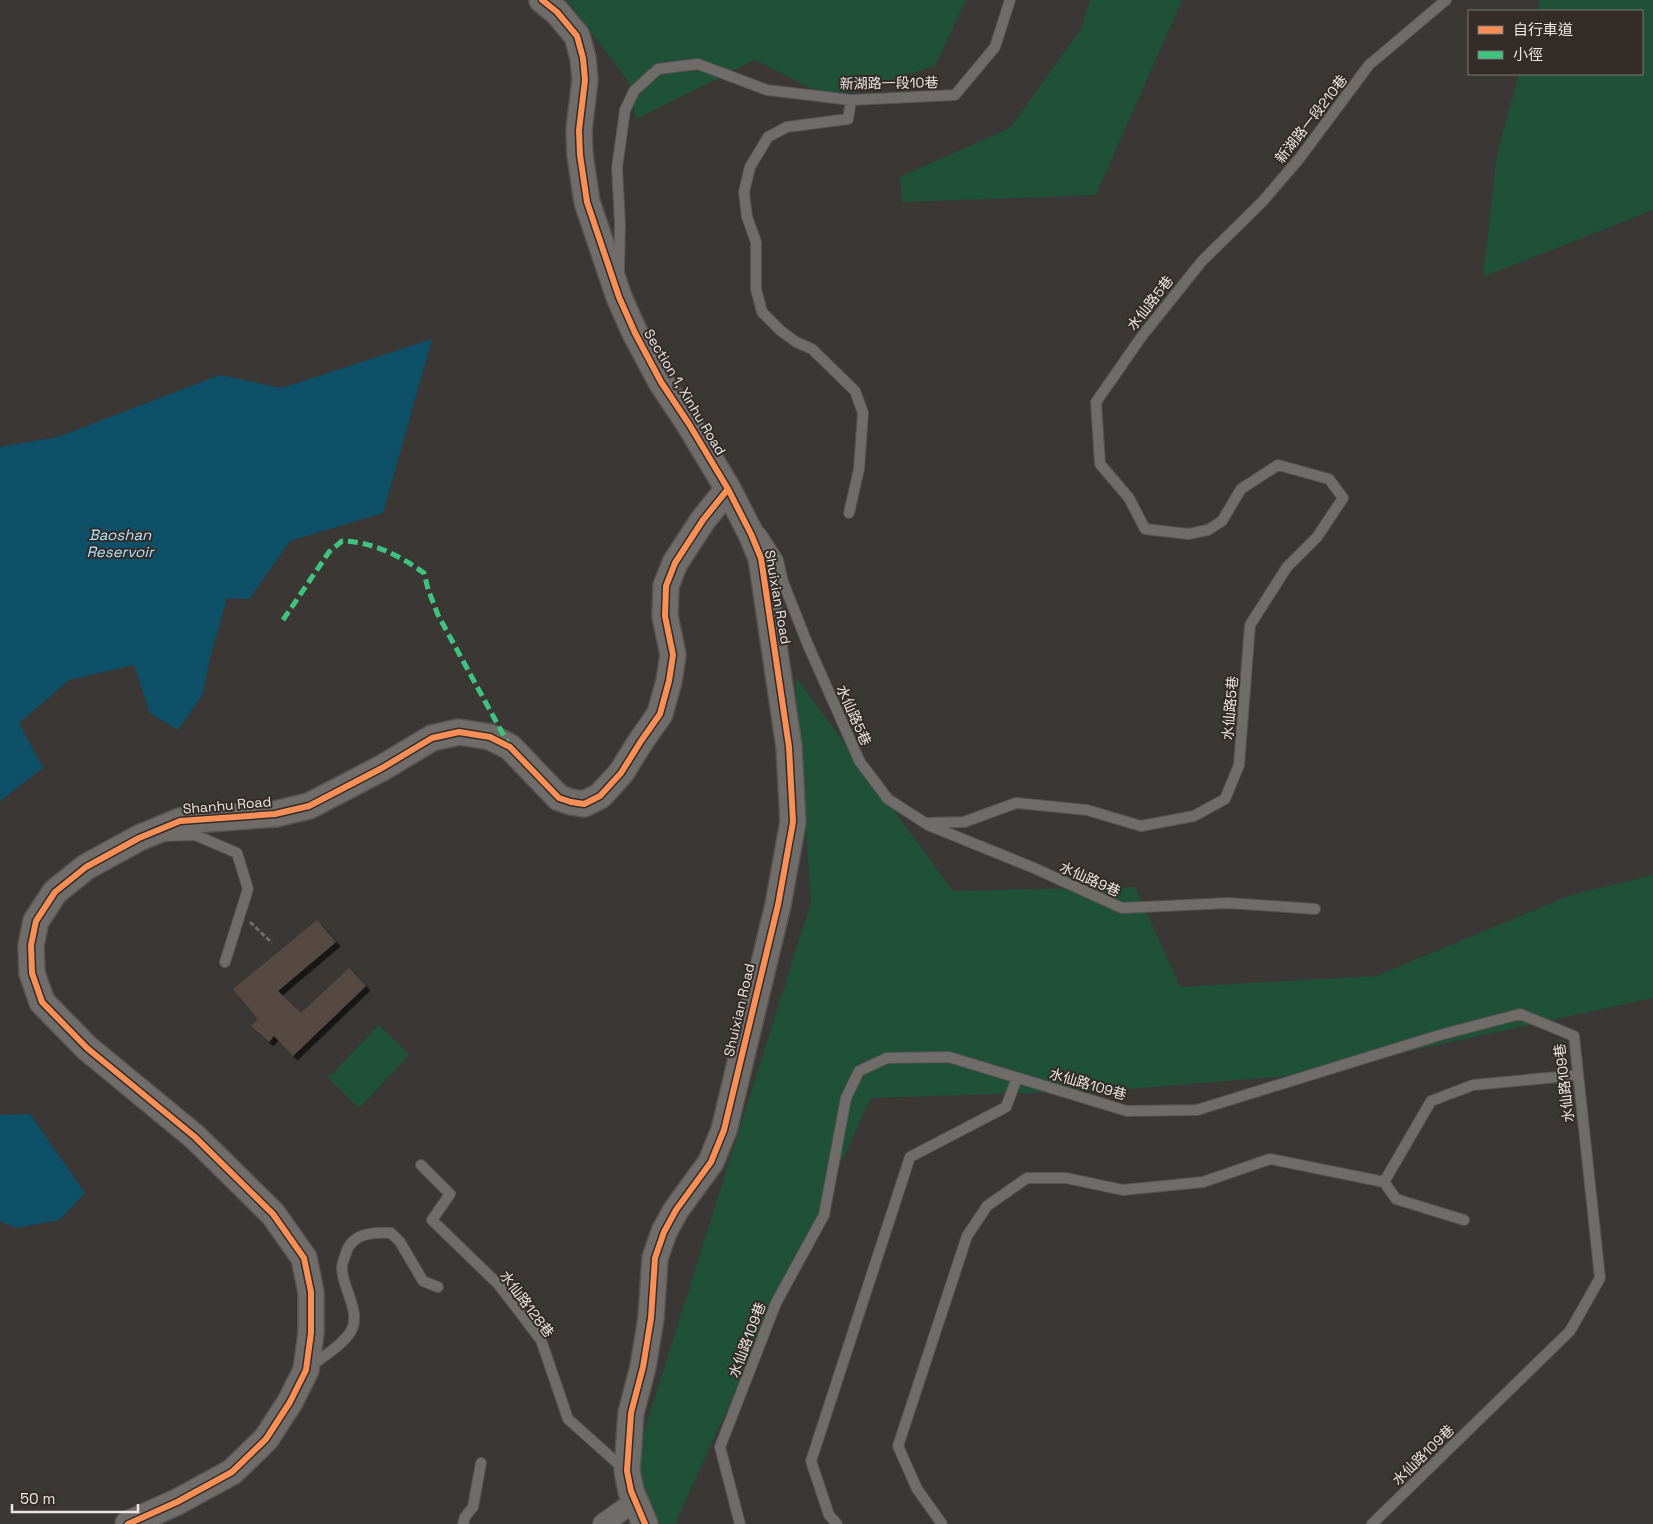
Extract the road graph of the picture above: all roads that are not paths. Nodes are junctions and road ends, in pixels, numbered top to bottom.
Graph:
1 (542, 0) edge
2 (1010, 0) edge
3 (1446, 0) edge
4 (851, 100) junction
5 (1202, 261) joint
6 (619, 297) junction
7 (728, 489) junction
8 (849, 513) dead end
9 (925, 823) junction
10 (139, 838) junction
11 (1315, 909) dead end
12 (225, 962) dead end
13 (1578, 1075) junction
14 (1017, 1078) junction
15 (422, 1165) dead end
16 (1384, 1182) junction
17 (1464, 1220) dead end
18 (438, 1287) dead end
19 (306, 1370) junction
20 (481, 1463) dead end
21 (627, 1471) junction
22 (635, 1501) junction
23 (128, 1524) edge
24 (463, 1524) edge
25 (603, 1524) edge
26 (645, 1524) edge
27 (740, 1524) edge
28 (837, 1524) edge
29 (942, 1524) edge
30 (1372, 1524) edge

1 - 6 street, Section 1, Xinhu Road
2 - 4 lane, 新湖路一段10巷
3 - 5 lane, 新湖路一段210巷
4 - 6 lane, 新湖路一段10巷
4 - 8 lane
5 - 9 lane, 水仙路5巷
6 - 7 street, Section 1, Xinhu Road
7 - 9 lane, 水仙路5巷
7 - 10 street, Shanhu Road
7 - 21 street, Shuixian Road
9 - 11 lane, 水仙路9巷
10 - 12 lane
10 - 19 street, Shanhu Road
13 - 14 lane, 水仙路109巷
13 - 16 lane
13 - 30 lane, 水仙路109巷
14 - 27 lane, 水仙路109巷
14 - 28 lane
15 - 21 lane, 水仙路128巷
16 - 17 lane
16 - 29 lane
18 - 19 lane
19 - 23 street, Shanhu Road
20 - 24 lane
21 - 22 street, Shuixian Road
22 - 25 street
22 - 26 street, Shuixian Road

